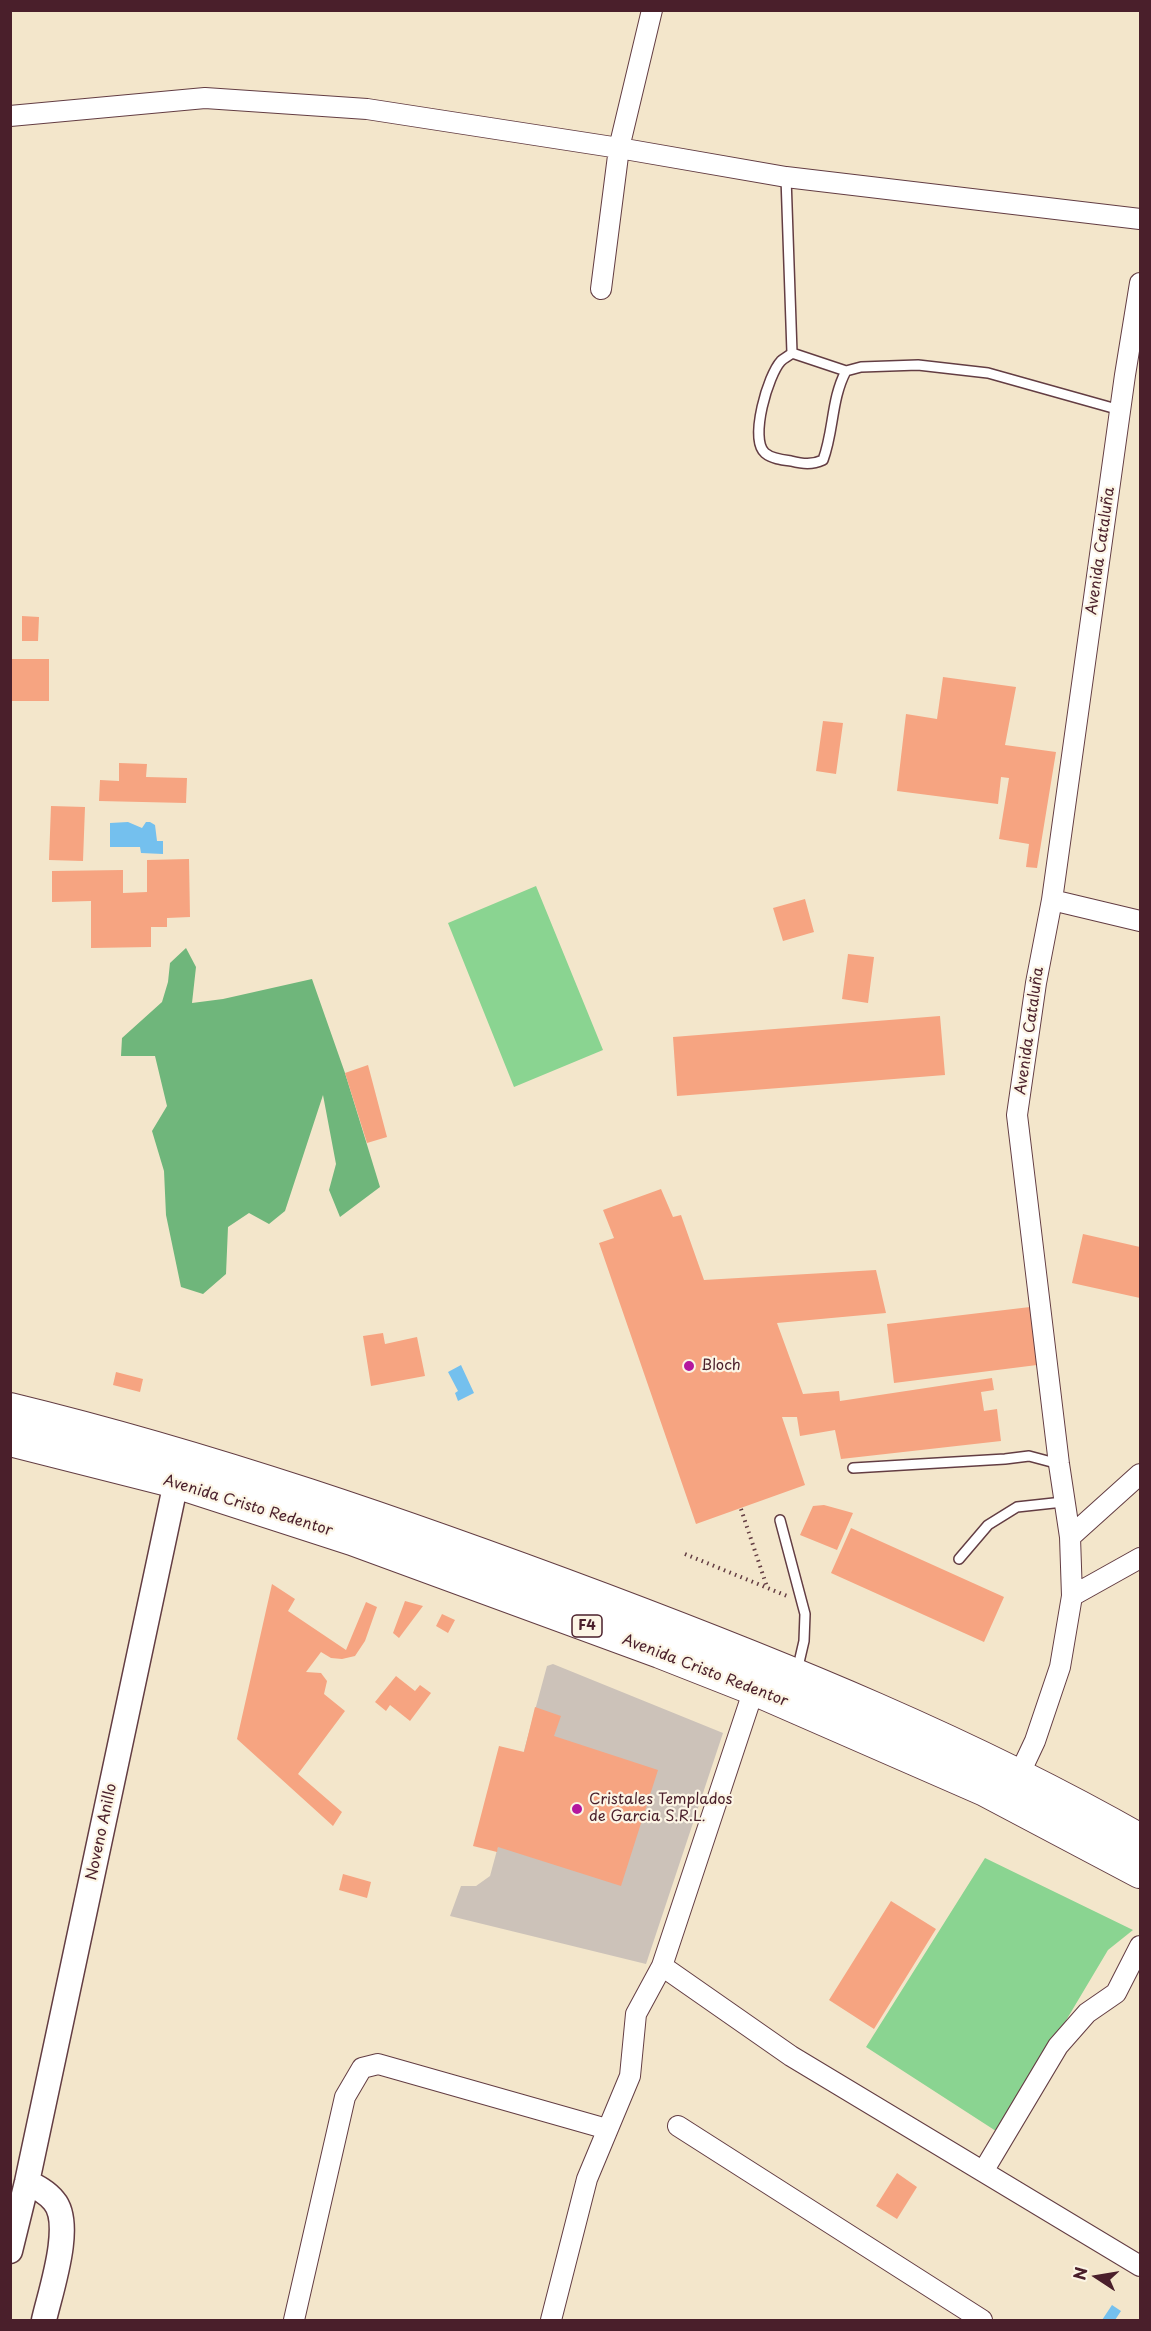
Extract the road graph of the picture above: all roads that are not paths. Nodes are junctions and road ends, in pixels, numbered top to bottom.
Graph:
1 (652, 10) edge
2 (10, 116) edge
3 (619, 148) junction
4 (786, 177) junction
5 (1140, 219) edge
6 (1140, 283) edge
7 (601, 289) dead end
8 (792, 353) junction
9 (846, 371) junction
10 (1133, 375) edge
11 (1120, 410) junction
12 (1052, 900) junction
13 (1140, 921) edge
14 (10, 1409) edge
15 (10, 1440) edge
16 (1059, 1464) junction
17 (853, 1468) dead end
18 (1140, 1474) edge
19 (176, 1482) junction
20 (1063, 1502) junction
21 (780, 1520) dead end
22 (1070, 1537) junction
23 (1140, 1558) edge
24 (959, 1559) dead end
25 (1072, 1596) junction
26 (796, 1676) junction
27 (754, 1689) junction
28 (1019, 1775) junction
29 (1140, 1840) edge
30 (1140, 1872) edge
31 (1140, 1946) edge
32 (662, 1966) junction
33 (678, 2126) dead end
34 (607, 2129) junction
35 (984, 2170) junction
36 (19, 2180) edge
37 (10, 2251) edge
38 (1140, 2266) edge
39 (44, 2320) edge
40 (294, 2320) edge
41 (551, 2320) edge
42 (982, 2320) edge

1 - 3 street
2 - 3 street
3 - 4 street
3 - 7 street
4 - 5 street
4 - 8 lane
6 - 10 street, Avenida Cataluña
8 - 9 lane
8 - 9 lane
9 - 11 lane
10 - 11 street, Avenida Cataluña
11 - 12 street, Avenida Cataluña
12 - 13 street
12 - 16 street, Avenida Cataluña
14 - 26 highway, Avenida Cristo Redentor / F4
15 - 19 highway, Avenida Cristo Redentor / F4
16 - 17 lane
16 - 20 street, Avenida Cataluña
18 - 22 street
19 - 27 highway, Avenida Cristo Redentor / F4
19 - 36 street, Noveno Anillo
20 - 22 street, Avenida Cataluña
20 - 24 lane
21 - 26 lane
22 - 25 street, Avenida Cataluña
23 - 25 street
25 - 28 street, Avenida Cataluña
26 - 28 highway, Avenida Cristo Redentor / F4
27 - 30 highway, Avenida Cristo Redentor / F4
27 - 32 street
28 - 29 highway, Avenida Cristo Redentor / F4
31 - 35 street
32 - 34 street
32 - 35 street
33 - 42 street
34 - 40 street
34 - 41 street
35 - 38 street
36 - 37 street, Noveno Anillo
36 - 39 street

